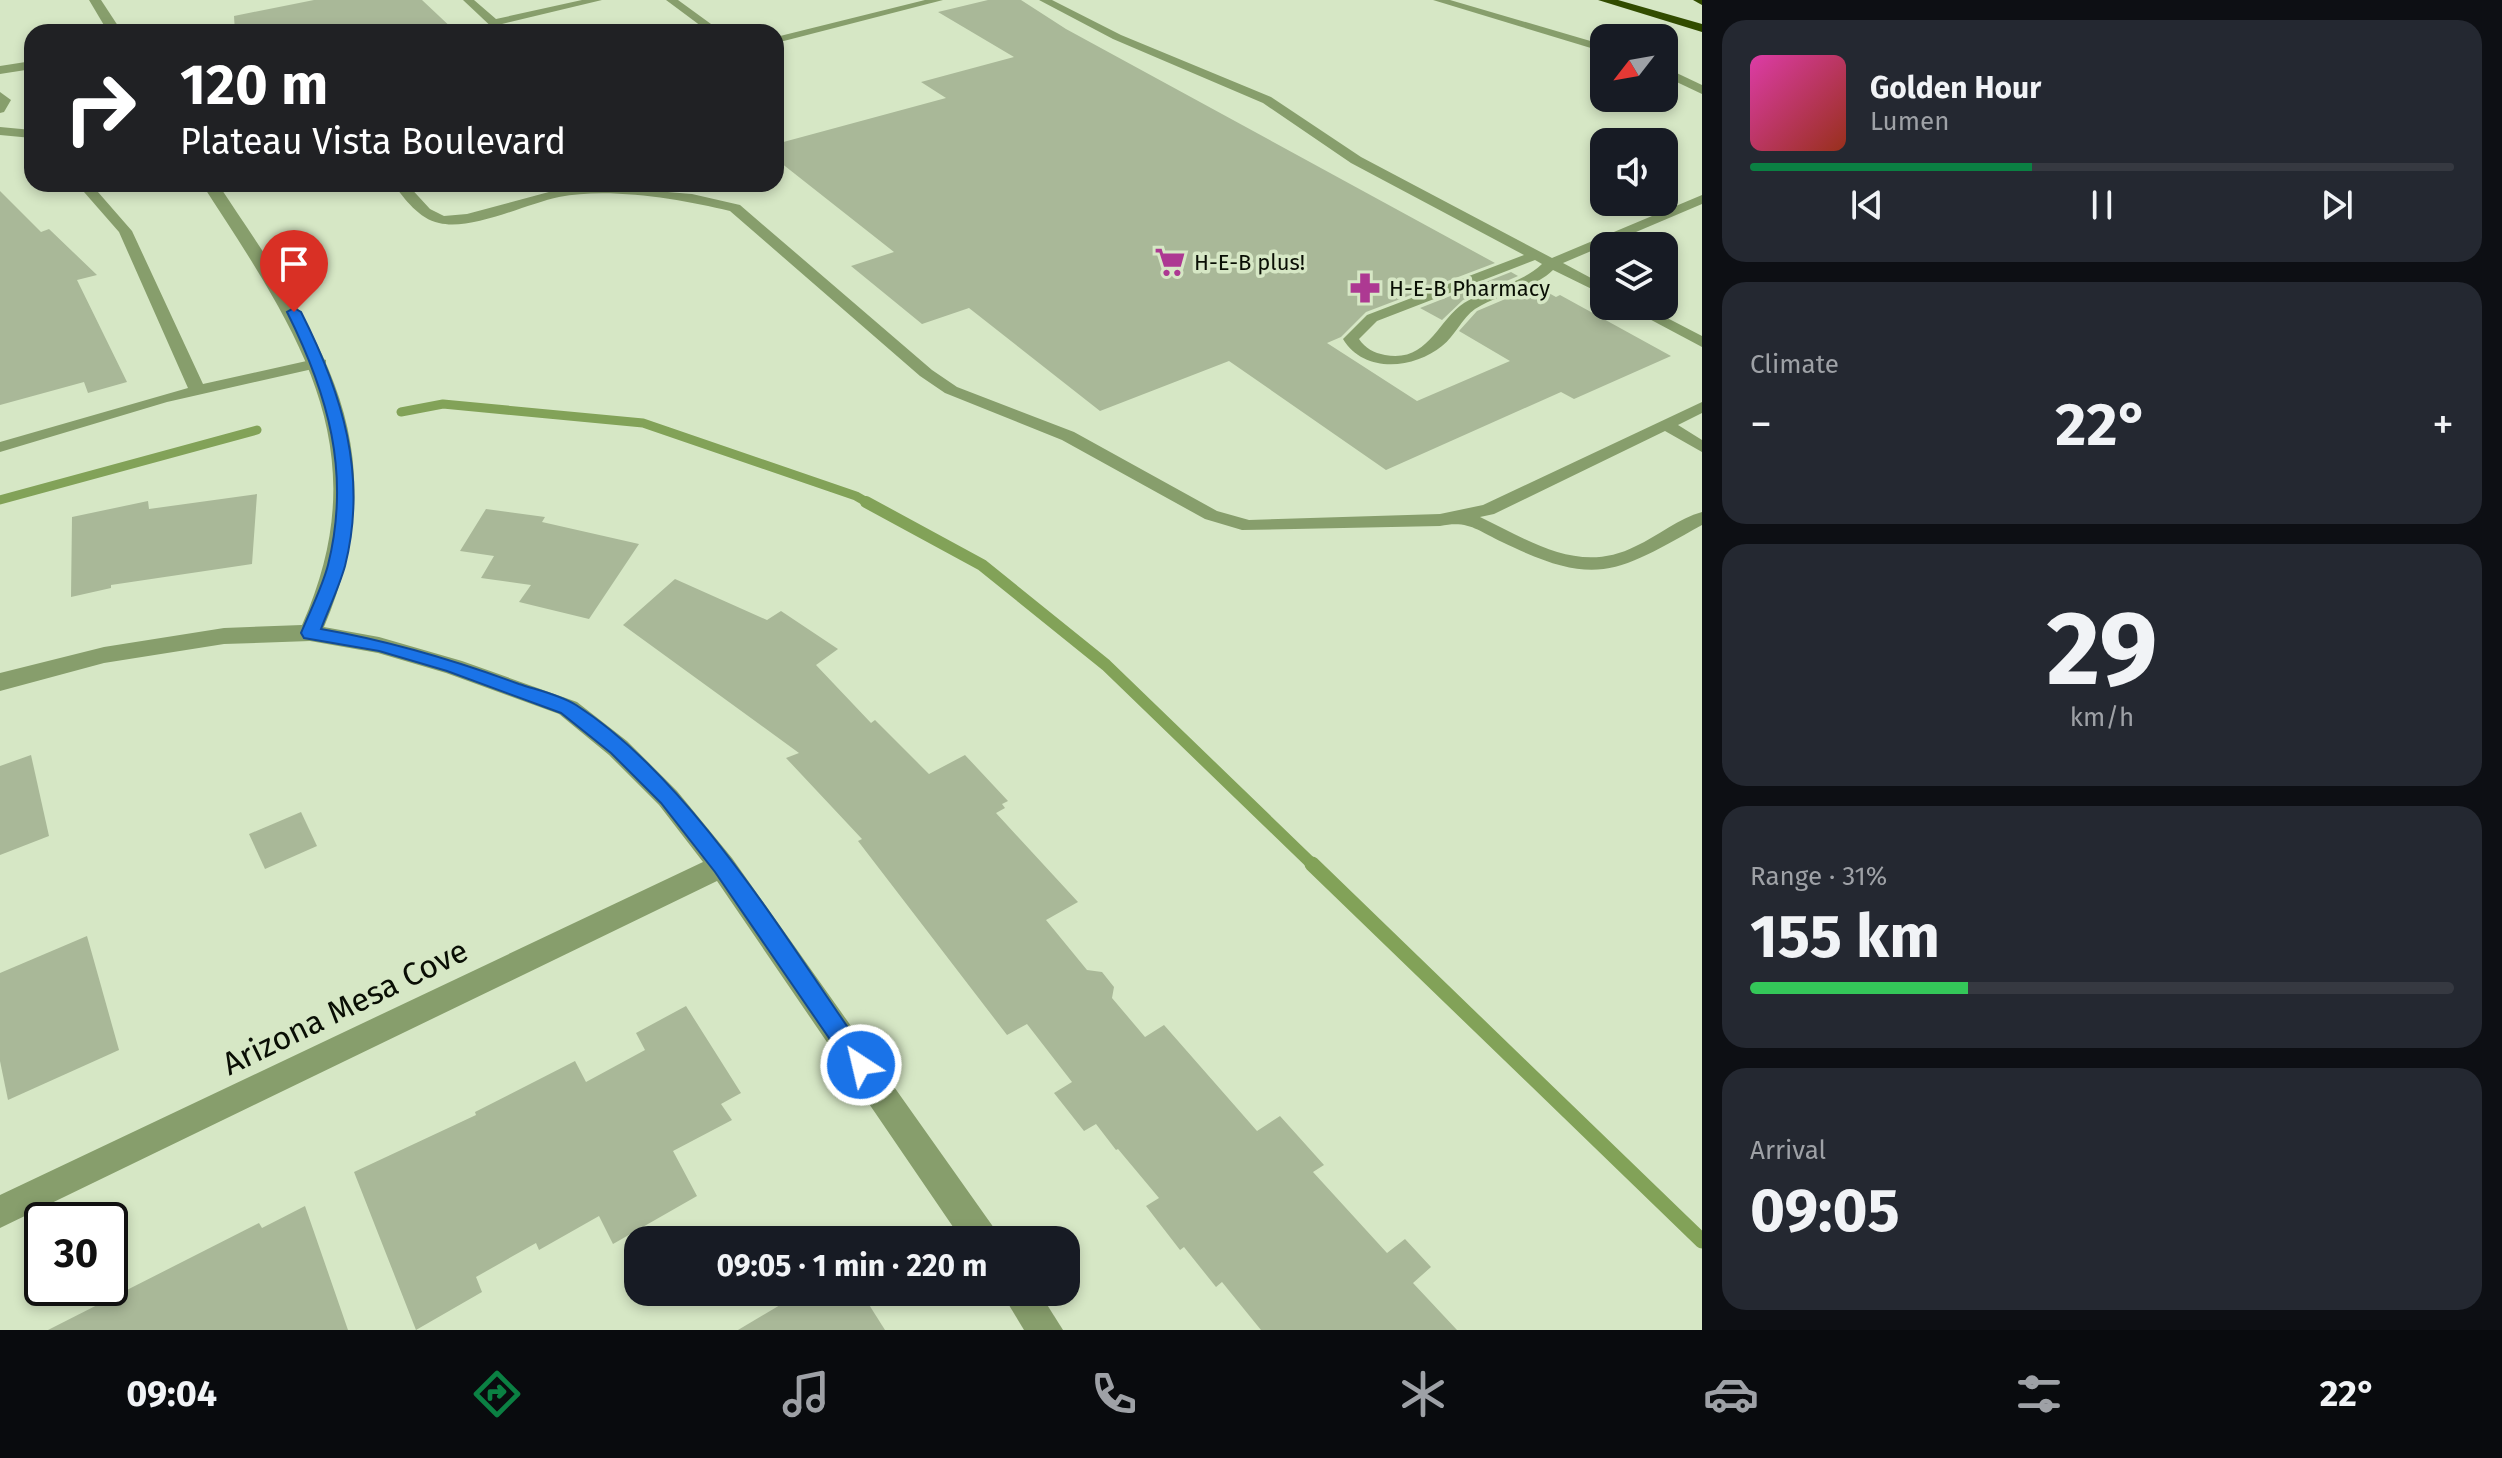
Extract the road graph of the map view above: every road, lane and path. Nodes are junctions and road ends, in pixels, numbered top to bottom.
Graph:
1 (95, 0) edge
2 (468, 0) edge
3 (597, 0) edge
4 (671, 0) edge
5 (938, 0) edge
6 (1044, 0) edge
7 (1438, 0) edge
8 (1604, 0) edge
9 (1631, 0) edge
10 (1702, 18) edge
11 (494, 23) joint
12 (110, 24) edge
13 (705, 24) edge
14 (1702, 28) edge
15 (784, 38) edge
16 (1590, 45) edge
17 (24, 66) edge
18 (0, 70) edge
19 (1678, 78) edge
20 (1702, 90) edge
21 (0, 96) edge
22 (0, 109) edge
23 (0, 131) edge
24 (24, 133) edge
25 (91, 192) edge
26 (215, 192) edge
27 (407, 192) edge
28 (572, 192) edge
29 (616, 192) edge
30 (1702, 199) edge
31 (1536, 255) junction
32 (1551, 263) junction
33 (1590, 284) edge
34 (1660, 320) edge
35 (1702, 342) edge
36 (320, 363) junction
37 (198, 392) junction
38 (1702, 407) edge
39 (1666, 425) junction
40 (0, 447) edge
41 (1702, 447) edge
42 (1463, 516) junction
43 (1702, 518) edge
44 (310, 633) junction
45 (0, 682) edge
46 (722, 866) junction
47 (0, 1212) edge
48 (972, 1226) edge
49 (1028, 1306) edge
50 (1045, 1330) edge

1 - 12 street
2 - 11 lane
3 - 11 lane
4 - 13 lane
5 - 15 lane
6 - 31 lane
7 - 16 lane
8 - 14 highway
9 - 10 highway
17 - 18 lane
19 - 20 lane
21 - 22 lane
23 - 24 lane
25 - 37 lane
26 - 36 street
27 - 28 lane
29 - 42 lane
30 - 32 lane
31 - 32 lane
31 - 32 lane
32 - 33 lane
34 - 35 lane
36 - 37 lane
36 - 44 street
37 - 40 lane
38 - 39 lane
39 - 41 lane
39 - 42 lane
42 - 43 lane
44 - 45 street
44 - 46 street
46 - 47 street, Arizona Mesa Cove
46 - 48 street
49 - 50 street

